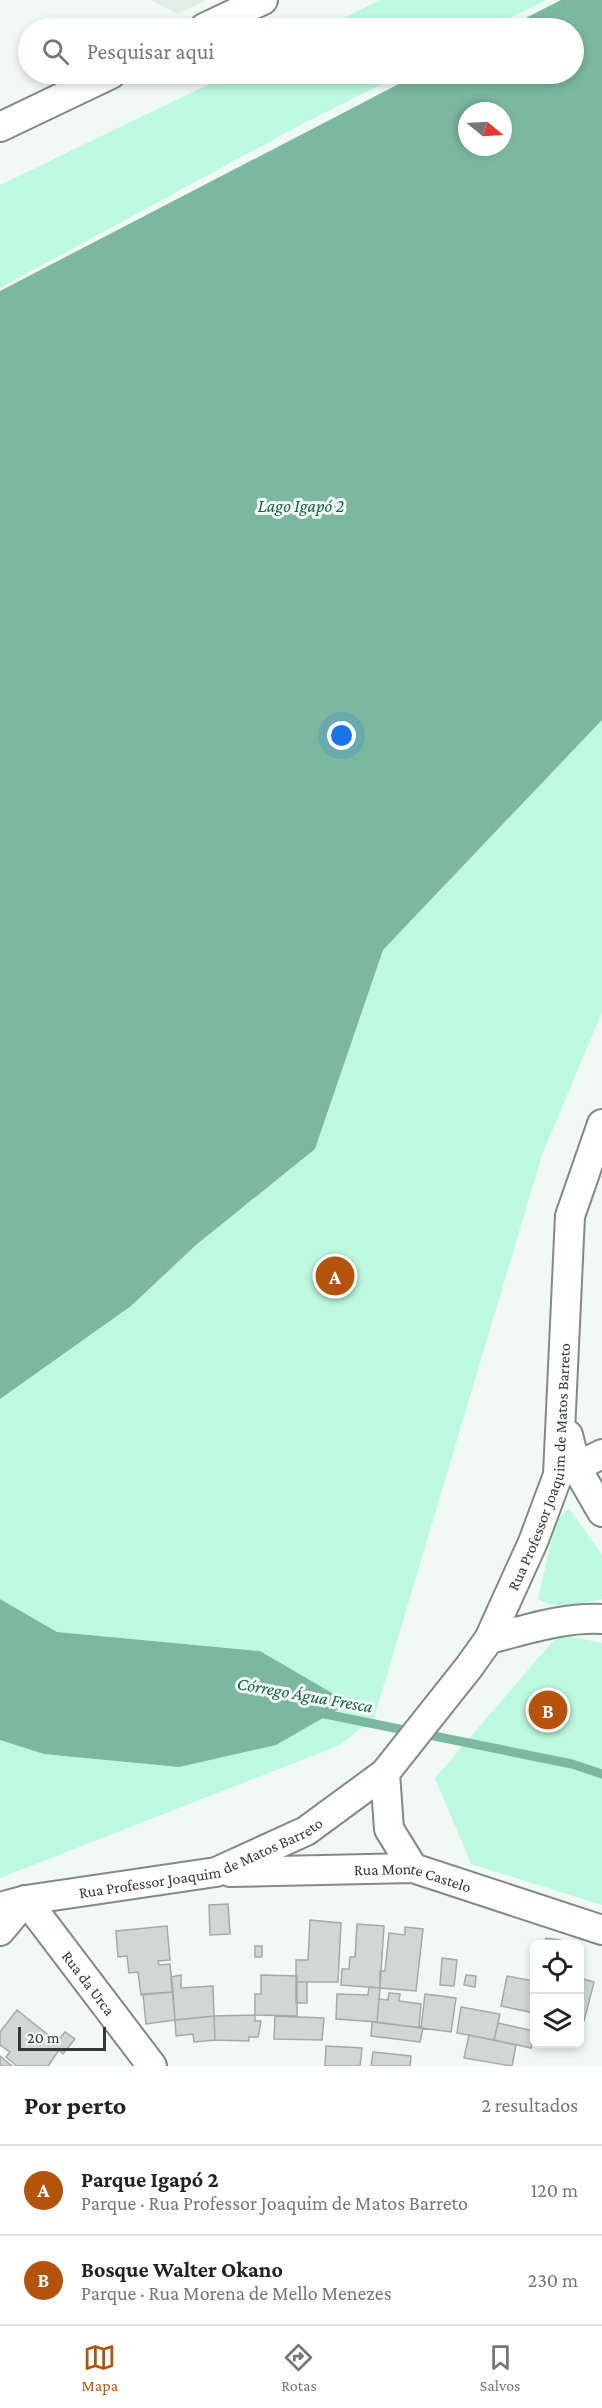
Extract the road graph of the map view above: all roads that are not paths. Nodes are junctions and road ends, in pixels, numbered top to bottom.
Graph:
1 (263, 0) edge
2 (225, 18) edge
3 (90, 84) edge
4 (0, 127) edge
5 (602, 1124) edge
6 (562, 1406) junction
7 (602, 1454) edge
8 (576, 1467) junction
9 (602, 1512) edge
10 (602, 1619) edge
11 (489, 1640) junction
12 (387, 1771) junction
13 (413, 1869) junction
14 (216, 1872) junction
15 (13, 1903) edge
16 (602, 1930) edge
17 (0, 1931) edge
18 (152, 2066) edge

1 - 2 street
3 - 4 street
5 - 6 street, Rua Professor Joaquim de Matos Barreto
6 - 8 street
6 - 11 street, Rua Professor Joaquim de Matos Barreto
7 - 8 street
8 - 9 street
10 - 11 street
11 - 12 street, Rua Professor Joaquim de Matos Barreto
12 - 13 street
12 - 14 street, Rua Professor Joaquim de Matos Barreto
13 - 14 street, Rua Monte Castelo
13 - 16 street, Rua Monte Castelo
14 - 15 street, Rua Professor Joaquim de Matos Barreto
15 - 17 street
15 - 18 street, Rua da Urca

